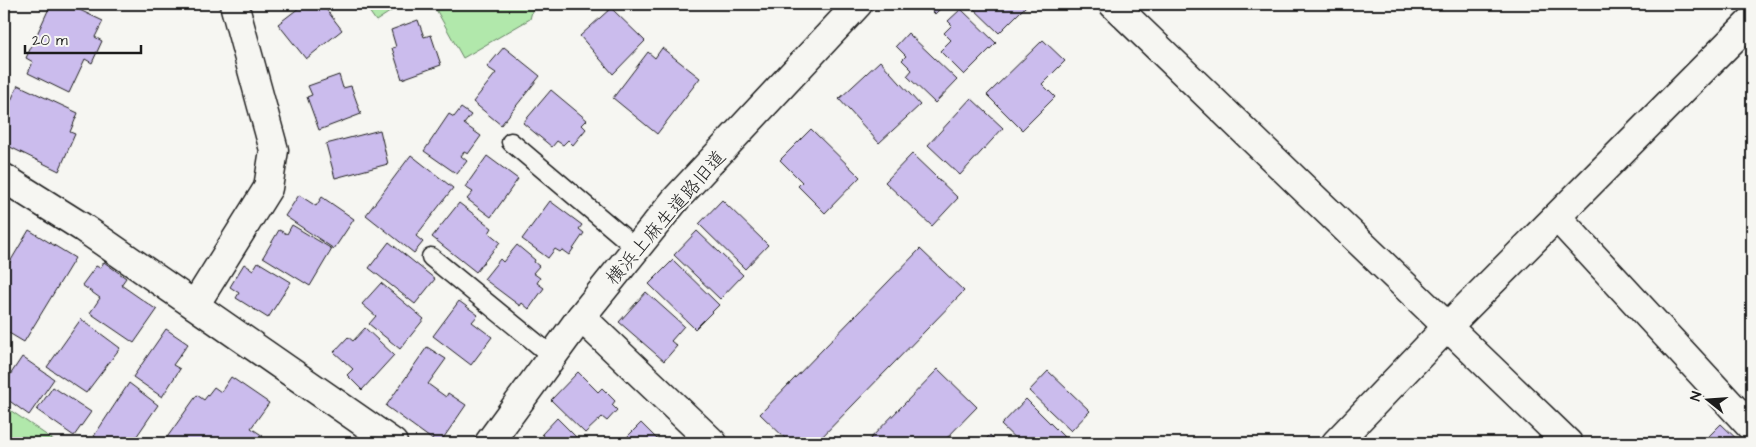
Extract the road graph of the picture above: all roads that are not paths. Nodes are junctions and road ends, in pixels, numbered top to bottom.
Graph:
1 (234, 4) edge
2 (858, 4) edge
3 (1113, 4) edge
4 (1752, 20) edge
5 (511, 142) dead end
6 (4, 178) edge
7 (1557, 217) junction
8 (636, 248) junction
9 (431, 257) dead end
10 (195, 305) junction
11 (581, 316) junction
12 (1447, 327) junction
13 (552, 356) junction
14 (1752, 428) edge
15 (393, 443) edge
16 (489, 443) edge
17 (713, 443) edge
18 (1336, 443) edge
19 (1568, 443) edge

1 - 10 street
2 - 8 street, 横浜上麻生道路旧道
3 - 12 street
4 - 7 street
5 - 8 lane
6 - 10 street
7 - 12 street
7 - 14 street
8 - 11 street, 横浜上麻生道路旧道
9 - 13 lane
10 - 15 street
11 - 13 street, 横浜上麻生道路旧道
11 - 17 street
12 - 18 street
12 - 19 street
13 - 16 street, 横浜上麻生道路旧道

